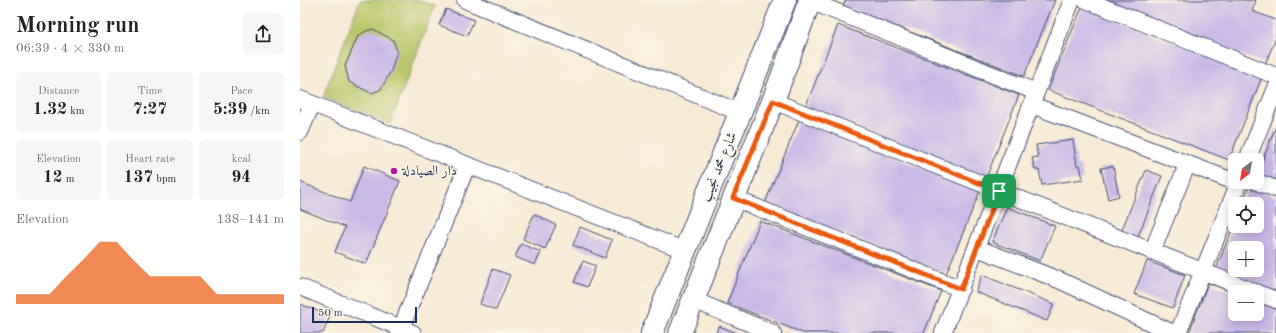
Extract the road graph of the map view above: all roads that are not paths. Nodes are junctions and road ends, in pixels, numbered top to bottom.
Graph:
1 (465, 0) edge
2 (785, 0) edge
3 (1072, 0) edge
4 (1086, 0) edge
5 (810, 1) edge
6 (1276, 76) edge
7 (1276, 88) edge
8 (1034, 99) junction
9 (306, 101) edge
10 (773, 101) junction
11 (741, 113) junction
12 (300, 132) edge
13 (1251, 153) edge
14 (1187, 165) junction
15 (467, 166) junction
16 (1228, 179) edge
17 (1264, 185) edge
18 (1236, 189) edge
19 (1276, 189) edge
20 (999, 191) junction
21 (733, 198) junction
22 (977, 248) junction
23 (686, 251) junction
24 (1152, 252) junction
25 (1202, 271) junction
26 (1238, 285) edge
27 (300, 288) edge
28 (961, 289) junction
29 (1264, 295) edge
30 (693, 300) junction
31 (1276, 300) edge
32 (404, 331) edge
33 (652, 333) edge
34 (680, 333) edge
35 (773, 333) edge
36 (943, 333) edge
37 (1173, 333) edge
38 (1178, 333) edge

1 - 11 street
2 - 11 main road, شارع محمد نجيب
3 - 8 street
4 - 6 street
5 - 8 street
5 - 10 main road, شارع محمد نجيب
7 - 13 street
8 - 14 street
8 - 20 street
9 - 12 street
9 - 15 street
10 - 20 street
10 - 21 main road, شارع محمد نجيب
11 - 23 main road, شارع محمد نجيب
14 - 16 street
14 - 24 street
15 - 23 street
15 - 32 street
17 - 19 street
18 - 25 street
20 - 22 street
20 - 24 street
21 - 28 street
21 - 30 main road, شارع محمد نجيب
22 - 28 street
22 - 37 street
23 - 33 main road, شارع محمد نجيب
24 - 25 street
25 - 26 street
25 - 38 street
27 - 32 street
28 - 36 street
29 - 31 street
30 - 34 main road, شارع محمد نجيب
30 - 35 street

